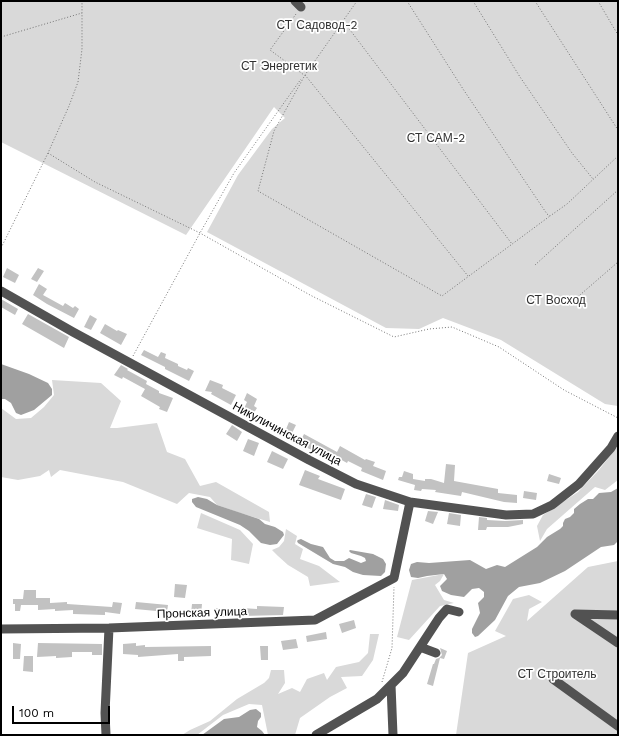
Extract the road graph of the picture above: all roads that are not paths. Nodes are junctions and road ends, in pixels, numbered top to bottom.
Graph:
1 (1, 291) edge
2 (618, 436) edge
3 (410, 502) junction
4 (459, 612) dead end
5 (618, 615) edge
6 (109, 628) junction
7 (1, 629) edge
8 (618, 643) edge
9 (420, 647) junction
10 (436, 653) dead end
11 (553, 679) dead end
12 (391, 685) junction
13 (618, 726) edge
14 (106, 735) edge
15 (316, 735) edge
16 (393, 735) edge

1 - 3 street, Никуличинская улица
2 - 3 street, Никуличинская улица
3 - 6 street, Пронская улица
4 - 9 street
5 - 8 street
6 - 7 street, Пронская улица
6 - 14 street
9 - 10 street
9 - 12 street
11 - 13 street
12 - 15 street
12 - 16 street

